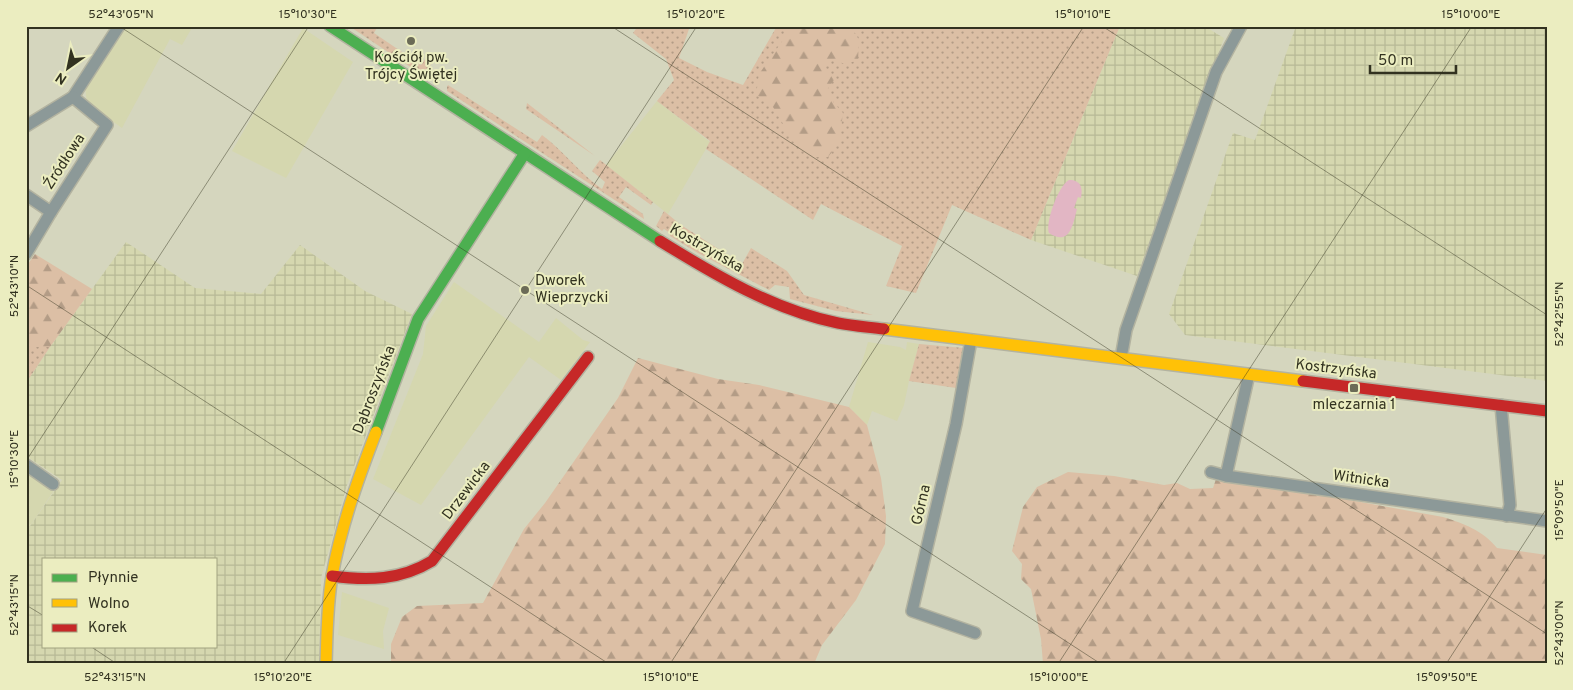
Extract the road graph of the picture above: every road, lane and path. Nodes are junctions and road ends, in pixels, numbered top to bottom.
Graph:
1 (119, 26) edge
2 (330, 26) edge
3 (1241, 26) edge
4 (73, 98) junction
5 (26, 126) edge
6 (525, 153) junction
7 (26, 195) edge
8 (51, 212) junction
9 (26, 254) edge
10 (971, 340) junction
11 (588, 357) dead end
12 (1121, 358) junction
13 (1249, 374) junction
14 (1501, 405) junction
15 (1547, 411) edge
16 (26, 465) edge
17 (1211, 472) dead end
18 (1226, 476) junction
19 (53, 484) dead end
20 (1507, 516) junction
21 (1547, 521) edge
22 (332, 576) junction
23 (975, 633) dead end
24 (326, 664) edge

1 - 4 street
2 - 6 main road, Kostrzyńska
3 - 12 street
4 - 5 street
4 - 8 street, Źródłowa
6 - 10 main road, Kostrzyńska
6 - 22 main road, Dąbroszyńska
7 - 8 street
8 - 9 street, Źródłowa
10 - 12 main road, Kostrzyńska
10 - 23 street, Górna
11 - 22 main road, Drzewicka
12 - 13 main road, Kostrzyńska
13 - 14 main road, Kostrzyńska
13 - 18 street
14 - 15 main road, Kostrzyńska
14 - 20 street
16 - 19 street
17 - 18 street, Witnicka
18 - 20 street, Witnicka
20 - 21 street, Witnicka
22 - 24 main road, Dąbroszyńska

